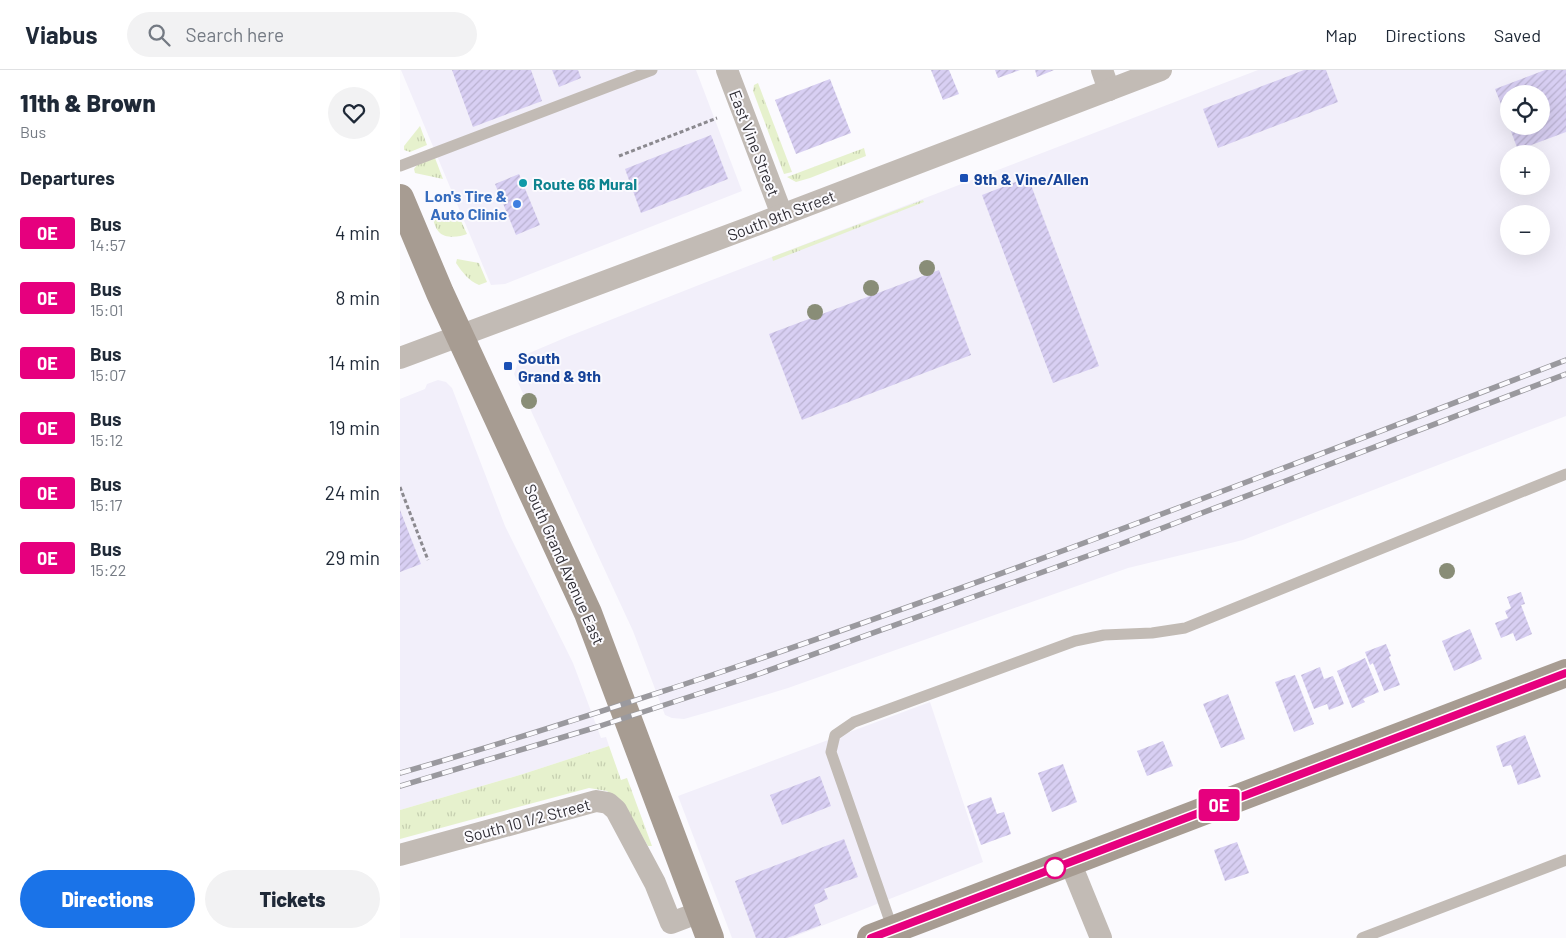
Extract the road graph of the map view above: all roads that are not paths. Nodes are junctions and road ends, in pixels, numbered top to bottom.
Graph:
1 (652, 70) edge
2 (727, 70) edge
3 (1162, 70) edge
4 (1106, 80) edge
5 (400, 166) edge
6 (400, 198) edge
7 (782, 215) junction
8 (461, 335) junction
9 (400, 358) edge
10 (1566, 474) edge
11 (1566, 673) edge
12 (400, 855) edge
13 (1566, 860) edge
14 (1070, 862) junction
15 (700, 912) junction
16 (882, 934) edge
17 (710, 938) edge
18 (1101, 938) edge
19 (1362, 938) edge

1 - 5 lane
2 - 7 street, East Vine Street
3 - 4 street, South 9th Street
4 - 7 street, South 9th Street
6 - 8 main road, South Grand Avenue East
7 - 8 street, South 9th Street
8 - 9 street, South 9th Street
8 - 15 main road, South Grand Avenue East
10 - 16 lane
11 - 14 main road
12 - 15 street, South 10 1/2 Street
13 - 19 lane
14 - 16 main road
14 - 18 street
15 - 17 main road, South Grand Avenue East

